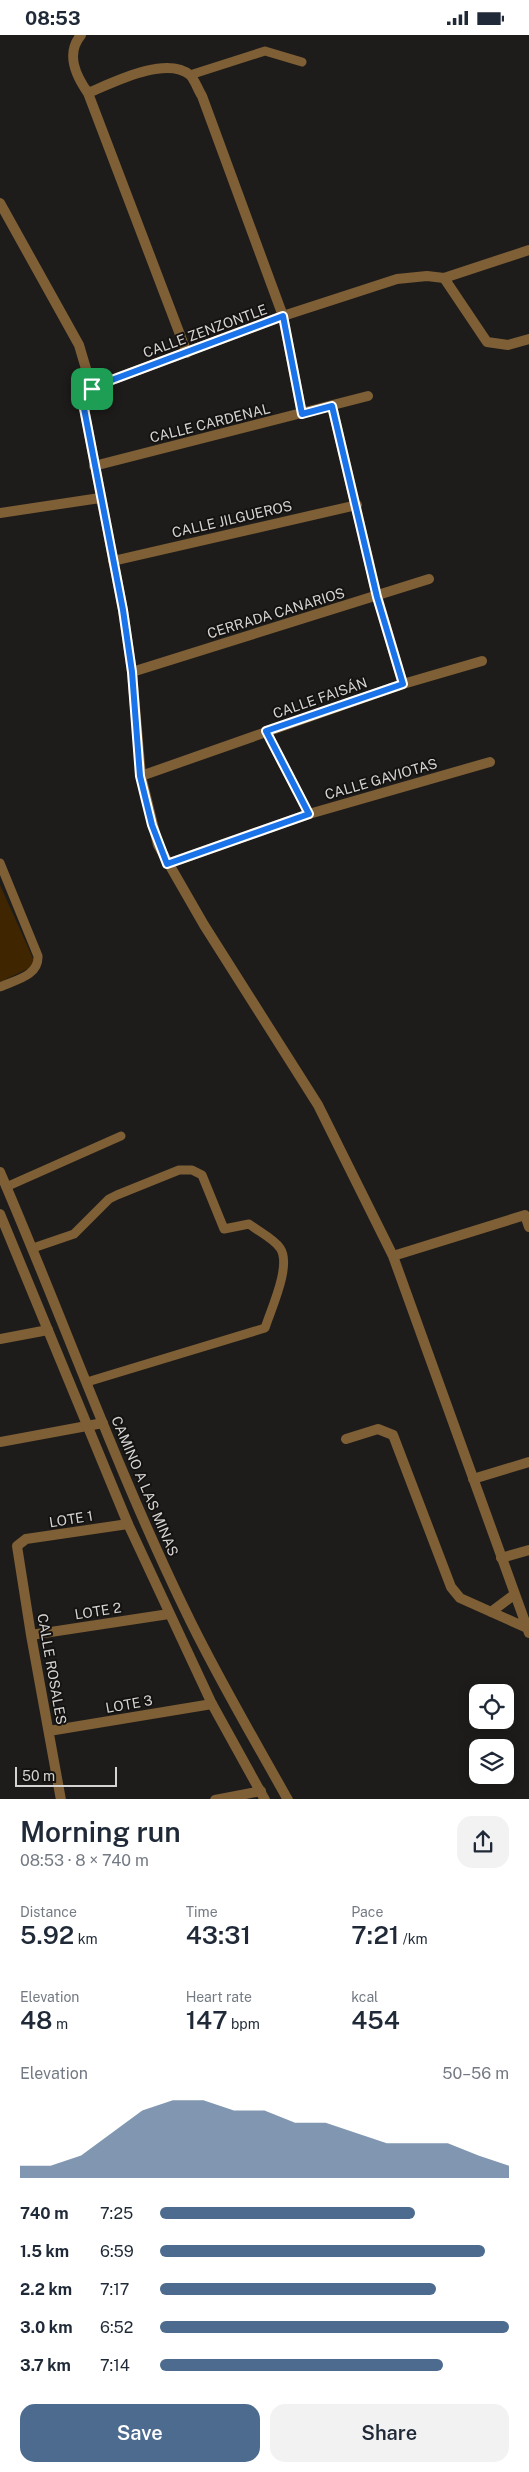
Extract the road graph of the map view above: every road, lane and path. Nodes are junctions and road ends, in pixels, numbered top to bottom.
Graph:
1 (81, 35) edge
2 (302, 63) dead end
3 (190, 75) junction
4 (88, 93) junction
5 (0, 203) edge
6 (529, 250) edge
7 (444, 278) junction
8 (283, 316) junction
9 (529, 339) edge
10 (187, 353) junction
11 (92, 389) junction
12 (368, 396) dead end
13 (332, 406) junction
14 (302, 414) junction
15 (94, 466) junction
16 (100, 498) junction
17 (357, 505) junction
18 (0, 513) edge
19 (113, 561) junction
20 (429, 579) dead end
21 (377, 597) junction
22 (482, 661) dead end
23 (132, 672) junction
24 (403, 684) junction
25 (266, 731) junction
26 (490, 762) dead end
27 (140, 776) junction
28 (309, 814) junction
29 (0, 863) edge
30 (167, 864) junction
31 (0, 987) edge
32 (121, 1136) dead end
33 (0, 1172) edge
34 (6, 1187) junction
35 (0, 1214) edge
36 (529, 1227) edge
37 (33, 1248) junction
38 (393, 1256) junction
39 (48, 1331) junction
40 (0, 1339) edge
41 (86, 1382) junction
42 (103, 1423) junction
43 (89, 1427) junction
44 (346, 1439) dead end
45 (0, 1442) edge
46 (529, 1462) edge
47 (473, 1479) junction
48 (128, 1524) junction
49 (18, 1543) joint
50 (529, 1550) edge
51 (501, 1558) junction
52 (515, 1595) junction
53 (490, 1612) junction
54 (169, 1614) junction
55 (528, 1631) edge
56 (31, 1635) junction
57 (212, 1703) junction
58 (49, 1731) junction
59 (263, 1795) edge
60 (61, 1799) edge
61 (215, 1799) edge
62 (288, 1799) edge

1 - 4 street
2 - 3 lane
3 - 4 street
3 - 8 street
4 - 10 street
5 - 11 street
6 - 7 street
7 - 8 street, CALLE ZENZONTLE
7 - 9 street
8 - 10 street, CALLE ZENZONTLE
8 - 14 street
10 - 11 street, CALLE ZENZONTLE
11 - 15 street
12 - 13 street, CALLE CARDENAL
13 - 14 street, CALLE CARDENAL
13 - 17 street
14 - 15 street, CALLE CARDENAL
15 - 16 street
16 - 18 street
16 - 19 street
17 - 19 street, CALLE JILGUEROS
17 - 21 street
19 - 23 street
20 - 21 street, CERRADA CANARIOS
21 - 23 street, CERRADA CANARIOS
21 - 24 street
22 - 24 street, CALLE FAISÁN
23 - 27 street
24 - 25 street, CALLE FAISÁN
25 - 27 street, CALLE FAISÁN
25 - 28 street
26 - 28 street, CALLE GAVIOTAS
27 - 30 street
28 - 30 street, CALLE GAVIOTAS
29 - 31 lane
30 - 38 street
32 - 34 lane
33 - 34 street, CAMINO A LAS MINAS
34 - 37 street, CAMINO A LAS MINAS
35 - 39 street, CAMINO A LAS MINAS
36 - 38 street
37 - 41 street, CAMINO A LAS MINAS
37 - 41 lane
38 - 47 street
39 - 40 street
39 - 43 street, CAMINO A LAS MINAS
41 - 42 street, CAMINO A LAS MINAS
42 - 43 street
42 - 62 street, CAMINO A LAS MINAS
43 - 45 street
43 - 48 street, CAMINO A LAS MINAS
44 - 53 street
46 - 47 street
47 - 51 street
48 - 49 street, LOTE 1
48 - 54 street, CAMINO A LAS MINAS
49 - 56 street, CALLE ROSALES
50 - 51 street
51 - 52 street
52 - 53 street
52 - 55 street
53 - 55 street
54 - 56 street, LOTE 2
54 - 57 street, CAMINO A LAS MINAS
56 - 58 street, CALLE ROSALES
57 - 58 street, LOTE 3
57 - 59 street, CAMINO A LAS MINAS
58 - 60 street, CALLE ROSALES
59 - 61 street

